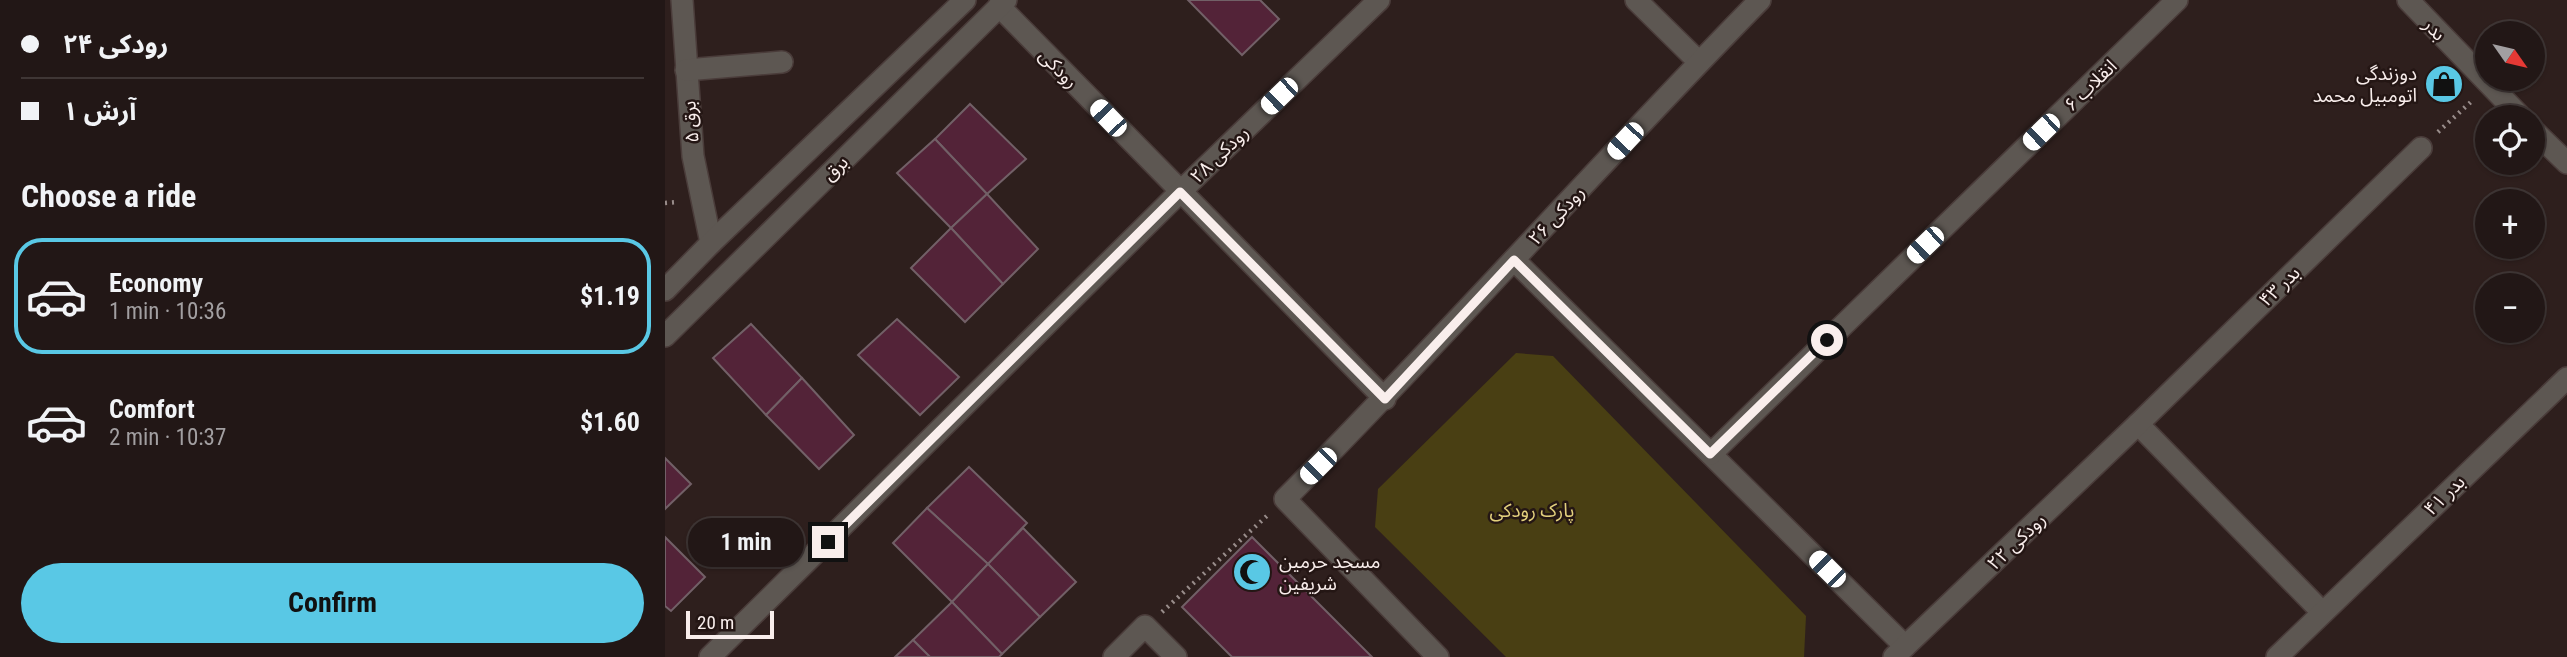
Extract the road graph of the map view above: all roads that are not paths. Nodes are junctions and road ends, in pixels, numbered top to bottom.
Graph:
1 (682, 0) edge
2 (965, 0) edge
3 (1379, 0) edge
4 (1636, 0) edge
5 (1760, 0) edge
6 (2177, 0) edge
7 (2408, 0) edge
8 (999, 2) edge
9 (782, 62) dead end
10 (1699, 62) junction
11 (686, 70) junction
12 (2509, 105) edge
13 (2545, 142) edge
14 (2421, 148) road end
15 (2567, 163) edge
16 (1180, 192) junction
17 (711, 243) junction
18 (1514, 260) junction
19 (665, 290) edge
20 (665, 335) edge
21 (2567, 378) edge
22 (1385, 399) junction
23 (2138, 424) junction
24 (1710, 454) junction
25 (2322, 612) junction
26 (1899, 652) edge
27 (710, 657) edge
28 (1114, 657) edge
29 (1176, 657) edge
30 (1438, 657) edge
31 (2277, 657) edge

1 - 11 street, برق ۵
2 - 17 street, برق
3 - 16 street, رودکی ۲۸
4 - 10 street
5 - 10 street, رودکی ۲۶
6 - 24 street, انقلاب ۶
7 - 12 street, بدر
8 - 16 street, رودکی
8 - 20 street, برق
9 - 11 street
10 - 18 street, رودکی ۲۶
11 - 17 street, برق ۵
13 - 15 street
14 - 23 street, بدر ۴۳
16 - 22 street, رودکی
16 - 27 street, رودکی ۲۸
17 - 19 street, برق
18 - 22 street, رودکی ۲۶
18 - 24 street
21 - 25 street, بدر ۴۱
22 - 30 street, رودکی ۲۶
23 - 25 street
23 - 26 street, رودکی ۲۲
24 - 26 street
25 - 31 street, بدر ۴۱
28 - 29 street

